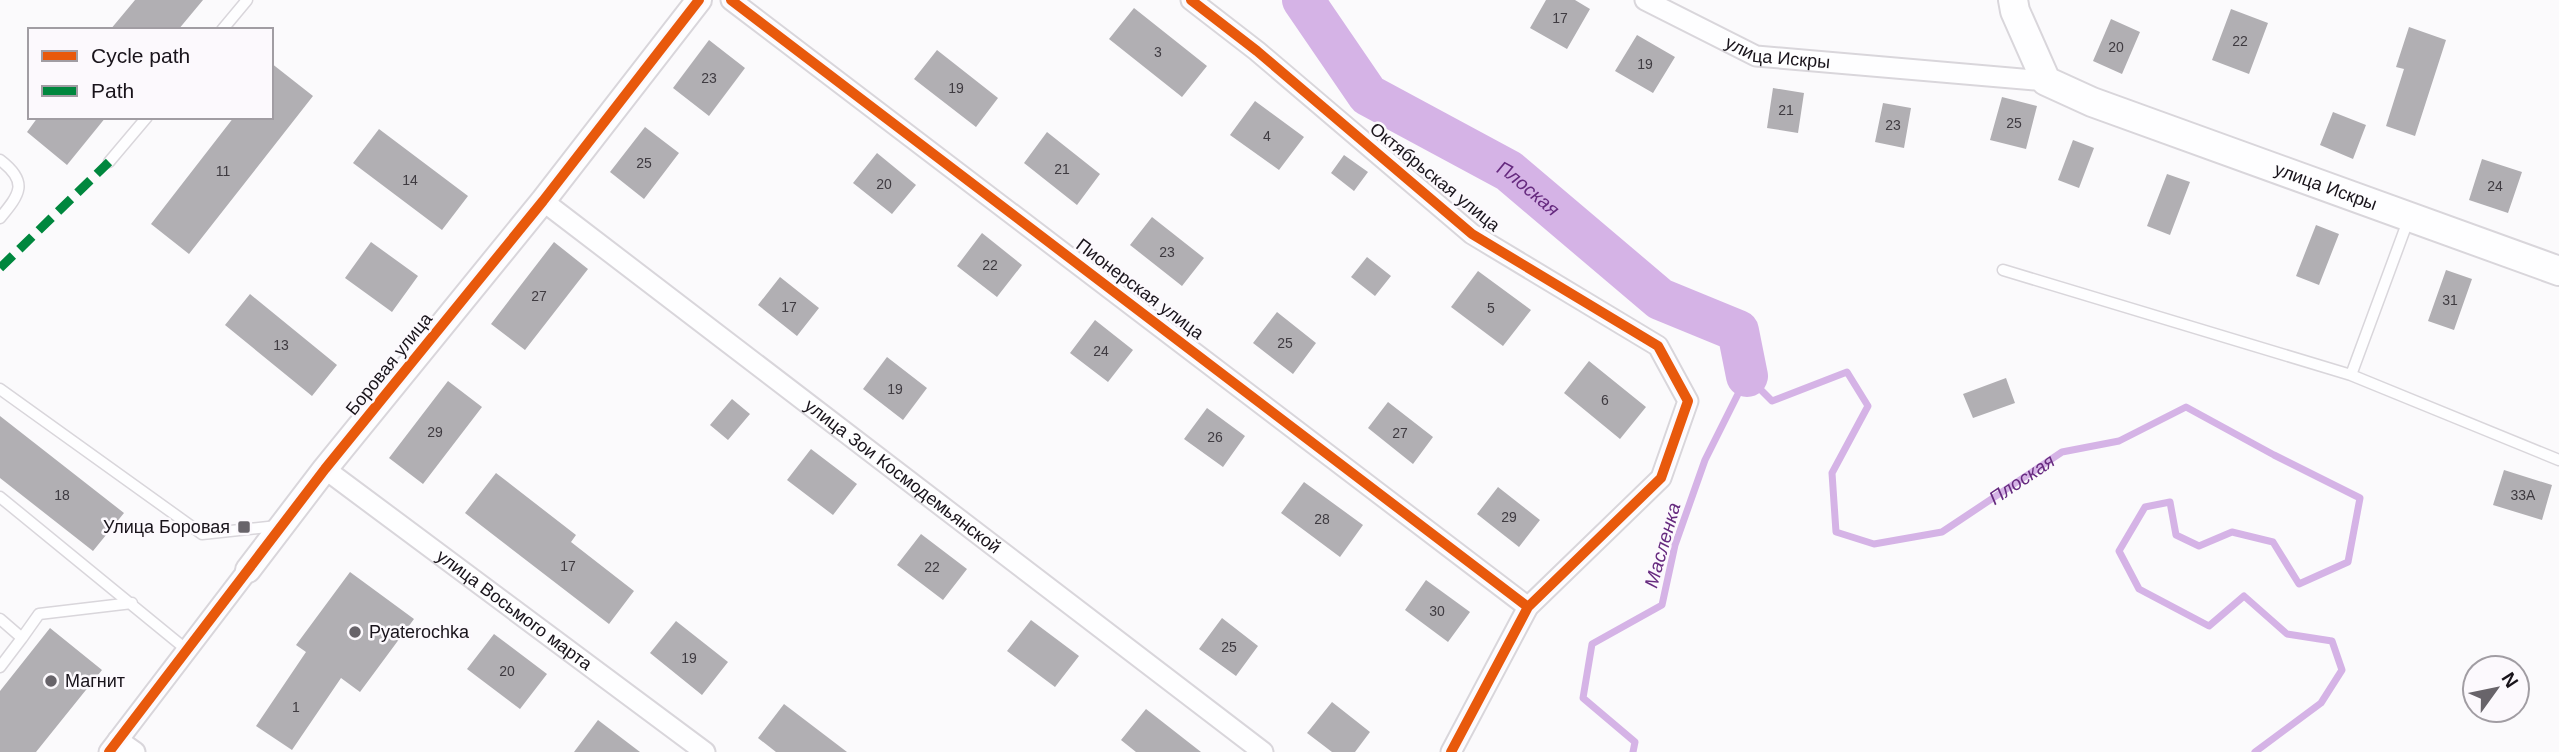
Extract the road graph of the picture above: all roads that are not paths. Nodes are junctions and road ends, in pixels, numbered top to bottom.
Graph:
1 (247, 0) edge
2 (699, 0) edge
3 (731, 0) edge
4 (1191, 0) edge
5 (1645, 0) edge
6 (2013, 0) edge
7 (224, 28) edge
8 (2046, 81) junction
9 (145, 119) edge
10 (0, 160) edge
11 (109, 162) dead end
12 (543, 201) junction
13 (2409, 217) junction
14 (0, 218) edge
15 (2003, 270) dead end
16 (2559, 271) edge
17 (2351, 375) junction
18 (0, 389) edge
19 (2559, 460) edge
20 (326, 469) junction
21 (0, 497) edge
22 (281, 526) junction
23 (248, 570) joint
24 (132, 603) junction
25 (1528, 607) junction
26 (0, 619) edge
27 (22, 638) junction
28 (187, 650) junction
29 (0, 667) edge
30 (114, 746) edge
31 (135, 752) edge
32 (705, 752) edge
33 (1263, 752) edge
34 (1451, 752) edge

1 - 7 lane
2 - 12 street, Боровая улица
3 - 25 street, Пионерская улица
4 - 25 street, Октябрьская улица
5 - 8 street, улица Искры
6 - 8 main road
8 - 13 main road, улица Искры
9 - 11 lane
10 - 14 lane
12 - 20 street, Боровая улица
12 - 33 street, улица Зои Космодемьянской
13 - 16 main road, улица Искры
13 - 17 lane
15 - 17 lane
17 - 19 lane
18 - 22 lane
20 - 22 street, Боровая улица
20 - 32 street, улица Восьмого марта
21 - 24 lane
22 - 23 street, Боровая улица
23 - 28 street, Боровая улица
24 - 27 lane
24 - 28 lane
25 - 34 street
26 - 27 lane
27 - 29 lane
28 - 30 street, Боровая улица
30 - 31 street

